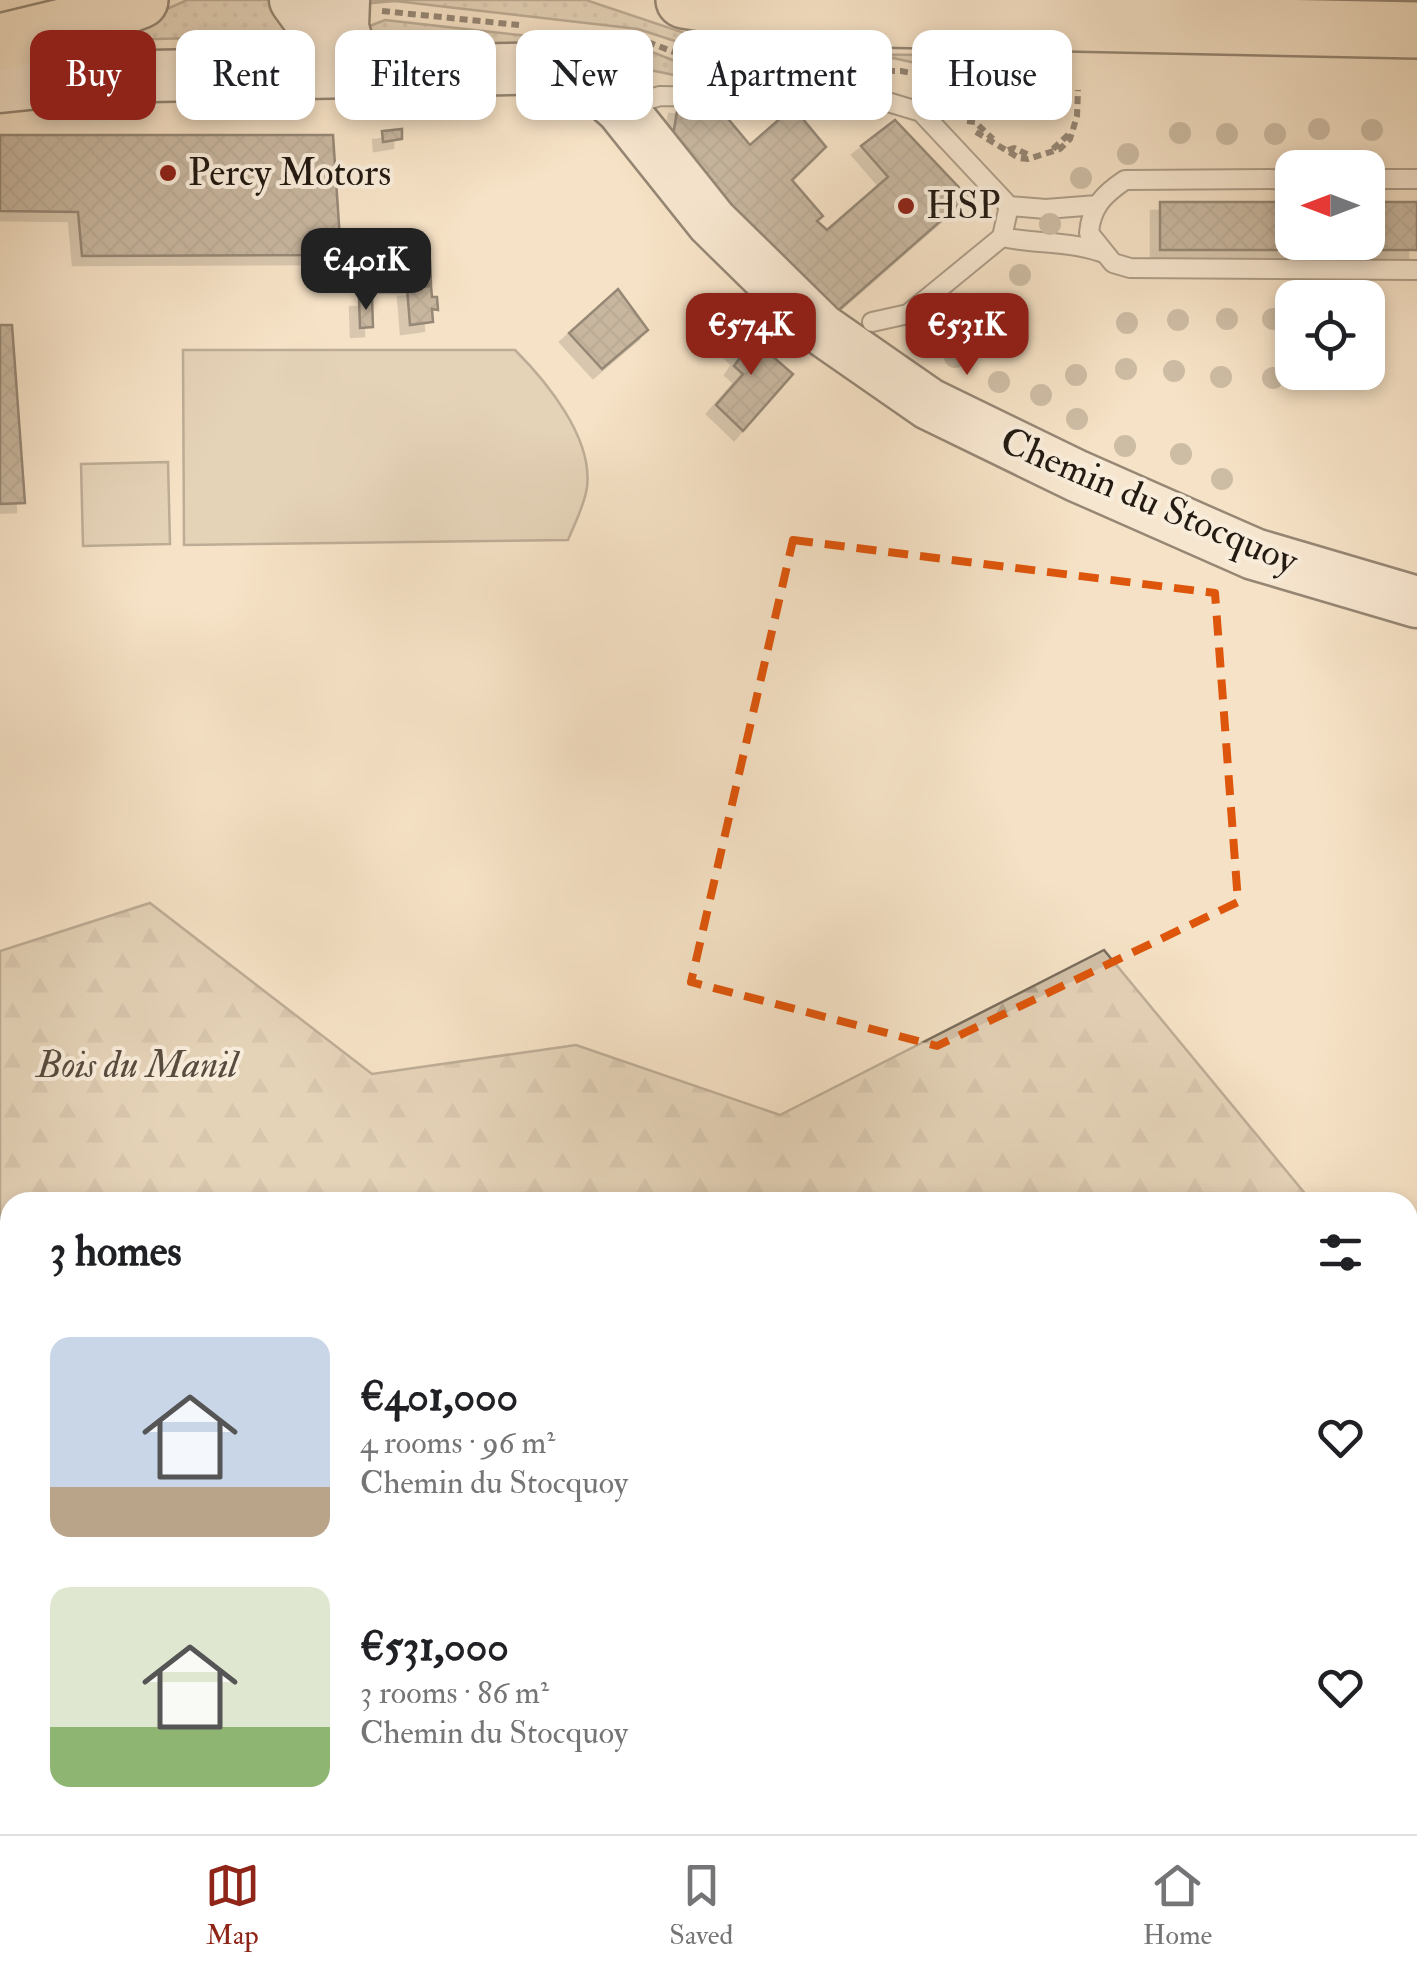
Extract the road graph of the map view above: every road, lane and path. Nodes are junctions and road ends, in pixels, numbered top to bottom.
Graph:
1 (50, 0) edge
2 (140, 0) edge
3 (295, 0) edge
4 (344, 0) edge
5 (684, 0) edge
6 (0, 10) edge
7 (344, 30) edge
8 (1417, 30) edge
9 (0, 42) edge
10 (335, 51) edge
11 (335, 74) edge
12 (0, 86) edge
13 (1078, 90) dead end
14 (653, 98) edge
15 (631, 120) edge
16 (966, 120) edge
17 (1275, 179) edge
18 (1385, 179) edge
19 (1417, 179) edge
20 (1097, 205) junction
21 (1009, 206) junction
22 (1002, 237) junction
23 (1101, 252) junction
24 (1417, 270) edge
25 (872, 322) dead end
26 (1417, 602) edge

1 - 6 main road
2 - 9 main road
3 - 10 street
4 - 7 street
5 - 8 main road
11 - 12 street, Chemin du Stocquoy
13 - 16 path
14 - 21 lane
15 - 26 street, Chemin du Stocquoy
17 - 20 lane
18 - 19 lane
20 - 21 lane
20 - 23 lane
21 - 22 lane
22 - 23 lane
22 - 25 lane
23 - 24 lane

